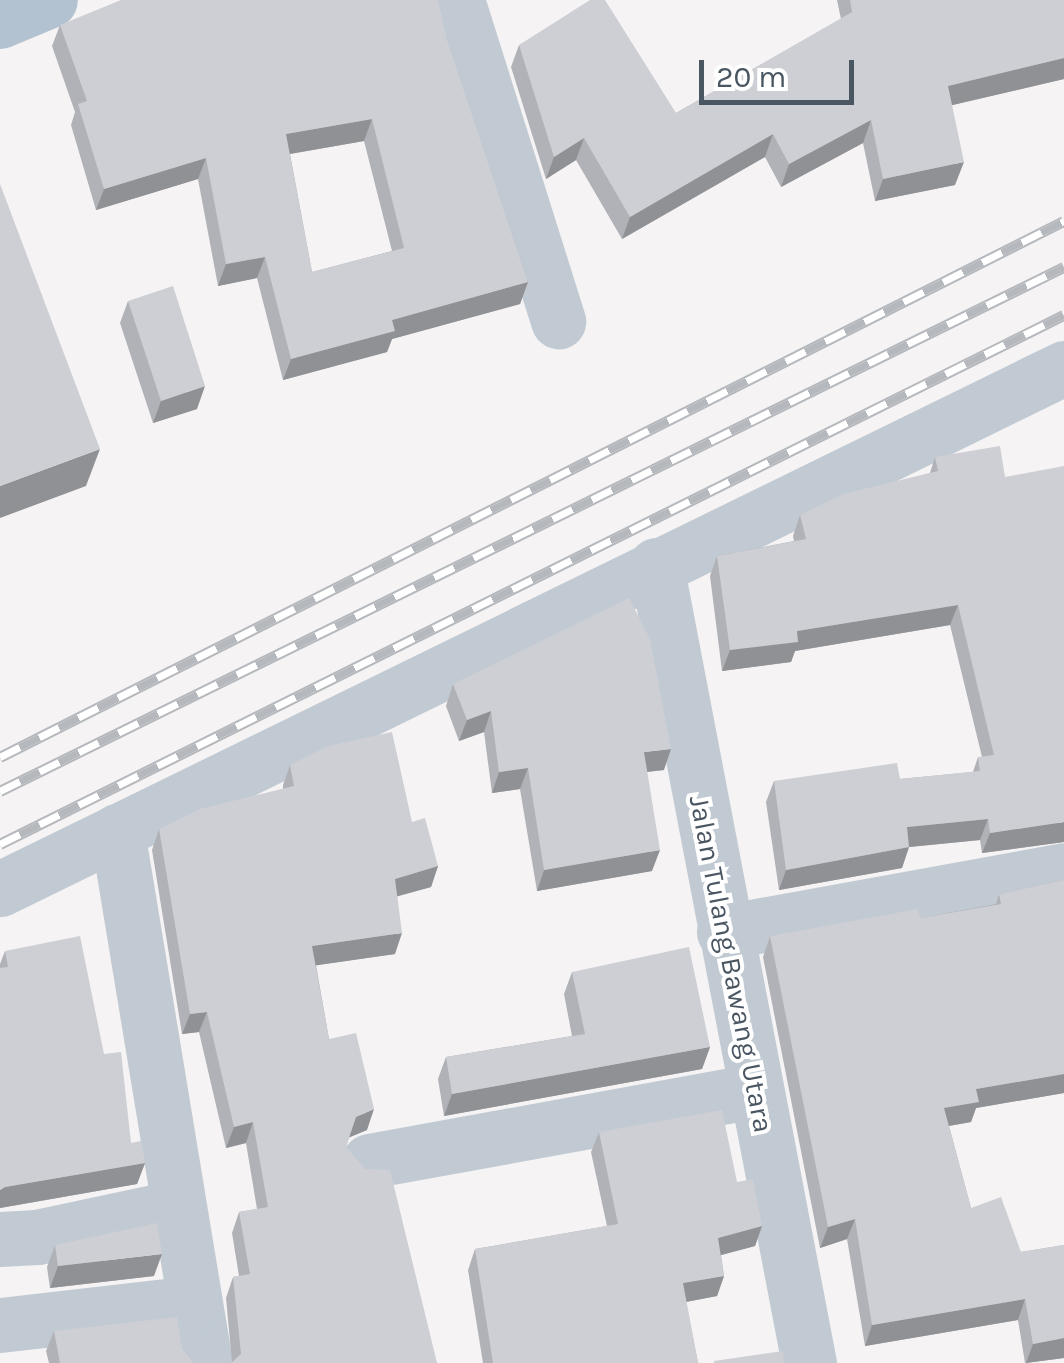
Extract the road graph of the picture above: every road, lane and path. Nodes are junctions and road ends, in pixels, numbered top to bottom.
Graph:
1 (50, 0) edge
2 (457, 0) edge
3 (0, 21) edge
4 (558, 320) dead end
5 (1064, 368) edge
6 (656, 565) junction
7 (117, 831) junction
8 (1064, 870) edge
9 (0, 889) edge
10 (724, 932) junction
11 (755, 1091) junction
12 (369, 1161) dead end
13 (177, 1207) junction
14 (0, 1239) edge
15 (194, 1303) junction
16 (0, 1325) edge
17 (204, 1363) edge
18 (809, 1363) edge

1 - 3 main road
2 - 4 street
5 - 6 street
6 - 7 street
6 - 10 street, Jalan Tulang Bawang Utara
7 - 9 street
7 - 13 street
8 - 10 street
10 - 11 street, Jalan Tulang Bawang Utara
11 - 12 street
11 - 18 street, Jalan Tulang Bawang Utara
13 - 14 street
13 - 15 street
15 - 16 street
15 - 17 street

